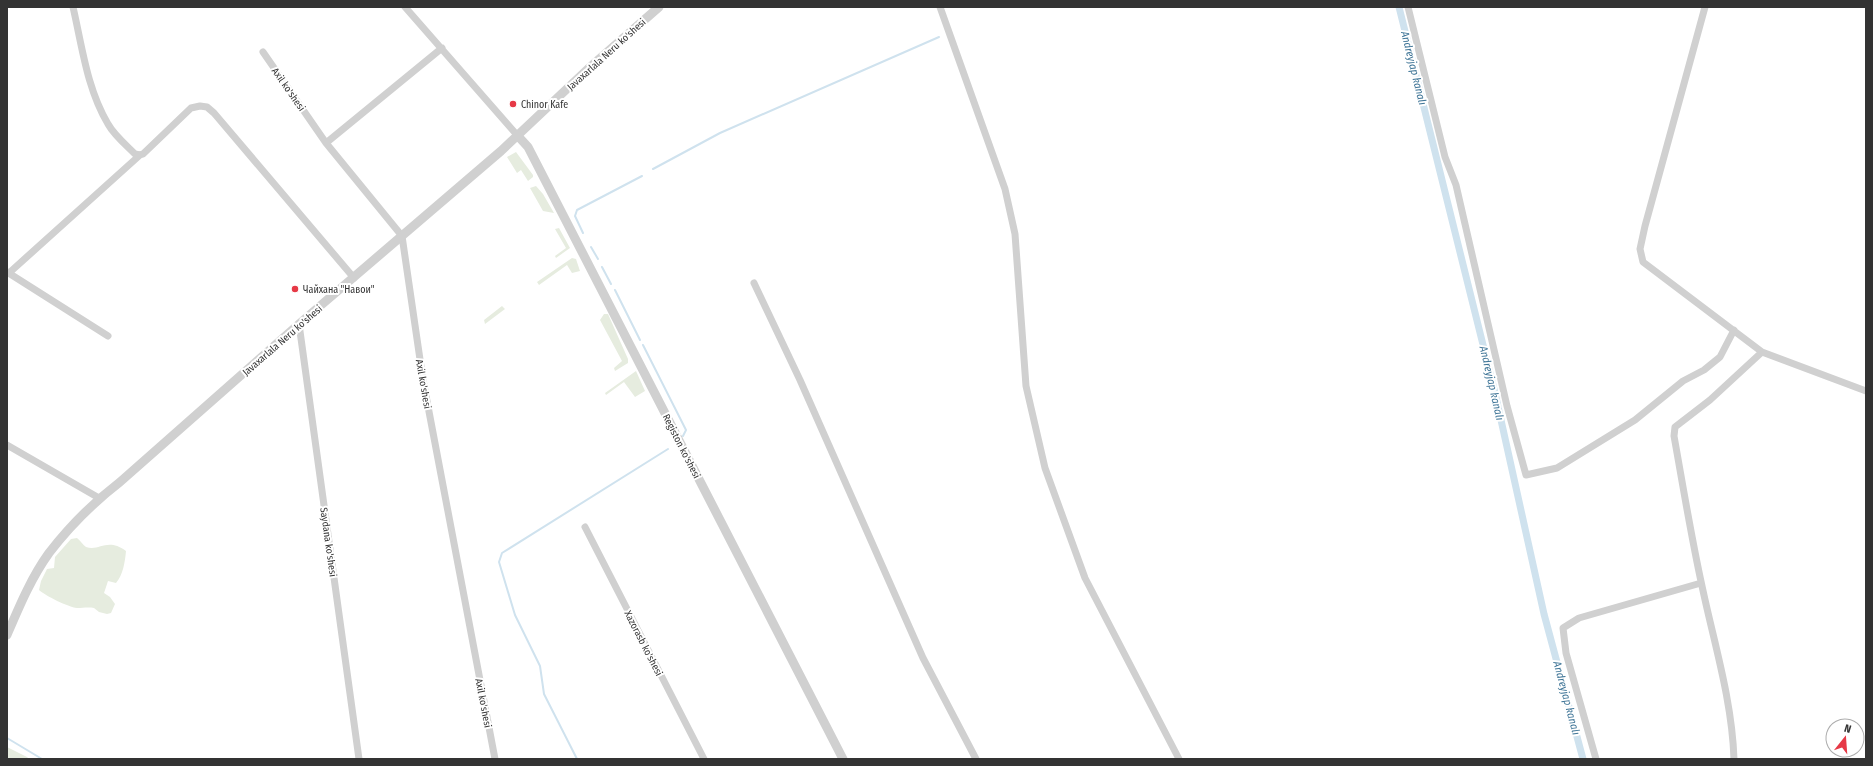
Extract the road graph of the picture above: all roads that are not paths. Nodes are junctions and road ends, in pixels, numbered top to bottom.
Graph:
1 (73, 7) edge
2 (405, 7) edge
3 (659, 7) edge
4 (940, 7) edge
5 (1408, 7) edge
6 (1705, 7) edge
7 (442, 48) junction
8 (263, 52) dead end
9 (517, 135) junction
10 (326, 143) junction
11 (140, 155) junction
12 (402, 236) junction
13 (8, 273) edge
14 (354, 278) junction
15 (754, 283) dead end
16 (299, 324) junction
17 (1734, 330) junction
18 (108, 336) dead end
19 (1762, 352) junction
20 (1866, 391) edge
21 (7, 445) edge
22 (99, 498) junction
23 (585, 527) dead end
24 (1701, 584) junction
25 (7, 635) edge
26 (359, 759) edge
27 (495, 759) edge
28 (704, 759) edge
29 (843, 759) edge
30 (976, 759) edge
31 (1179, 759) edge
32 (1596, 759) edge
33 (1734, 759) edge

1 - 11 street
2 - 7 street
3 - 9 street, Javaxarlala Neru ko'shesi
4 - 31 street
5 - 17 street
6 - 17 street
7 - 9 street
7 - 10 street
8 - 10 street, Axil ko'shesi
9 - 12 street, Javaxarlala Neru ko'shesi
9 - 29 street, Registon ko'shesi
10 - 12 street, Axil ko'shesi
11 - 13 street
11 - 14 street
12 - 14 street, Javaxarlala Neru ko'shesi
12 - 27 street, Axil ko'shesi
13 - 18 street
14 - 16 street, Javaxarlala Neru ko'shesi
15 - 30 street
16 - 22 street, Javaxarlala Neru ko'shesi
16 - 26 street, Saydana ko'shesi
17 - 19 street
19 - 20 street
19 - 24 street
21 - 22 street
22 - 25 street, Javaxarlala Neru ko'shesi
23 - 28 street, Xazorasb ko'shesi
24 - 32 street
24 - 33 street

